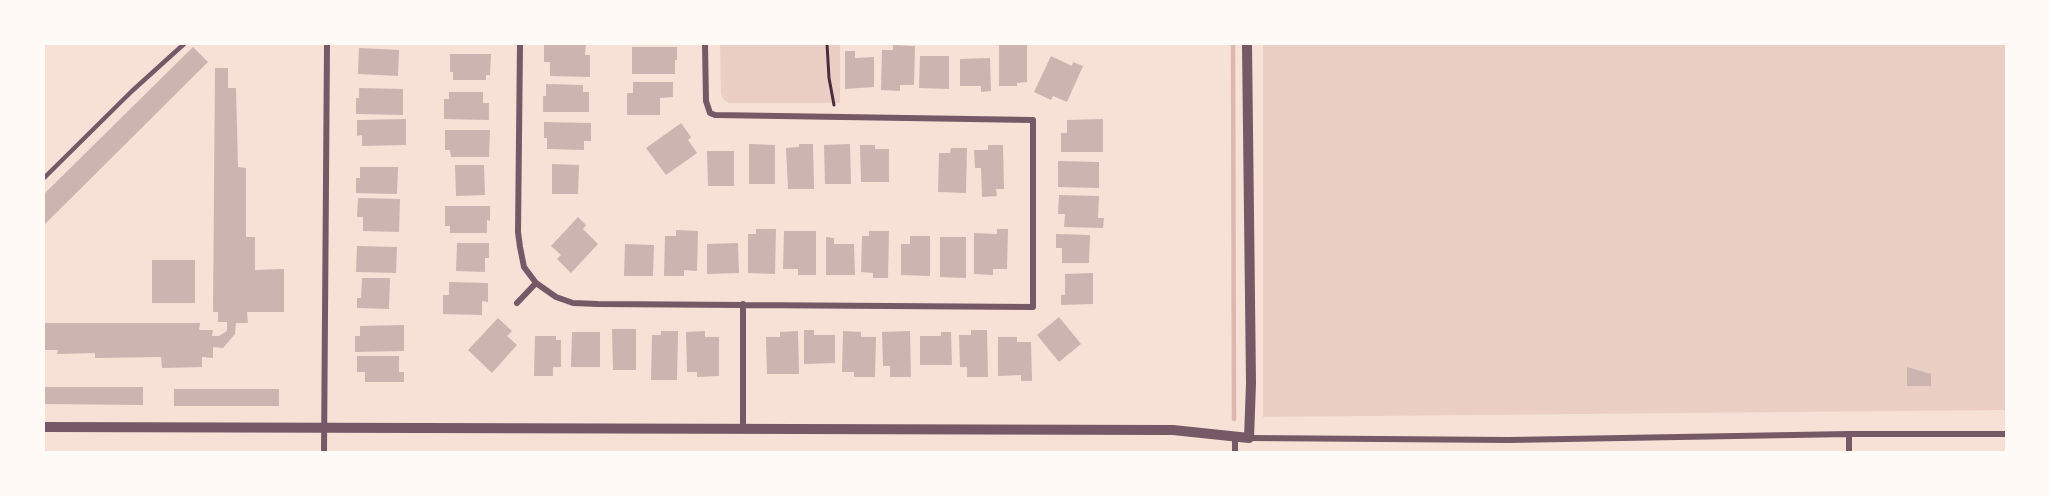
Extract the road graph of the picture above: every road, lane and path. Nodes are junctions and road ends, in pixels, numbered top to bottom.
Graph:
1 (184, 44) edge
2 (327, 44) edge
3 (520, 44) edge
4 (705, 44) edge
5 (827, 44) edge
6 (1247, 44) edge
7 (834, 105) dead end
8 (44, 178) edge
9 (536, 283) junction
10 (518, 303) dead end
11 (743, 304) junction
12 (44, 427) edge
13 (324, 427) junction
14 (743, 429) junction
15 (1849, 434) junction
16 (2007, 434) edge
17 (1234, 436) junction
18 (1248, 438) junction
19 (324, 453) edge
20 (1234, 453) edge
21 (1849, 453) edge

1 - 8 lane
2 - 13 street
3 - 9 street
4 - 11 street
5 - 7 path
6 - 18 street
9 - 10 street
9 - 11 street
11 - 14 street
12 - 13 street
13 - 14 street
13 - 19 street
14 - 17 street
15 - 16 street
15 - 18 street
15 - 21 street
17 - 18 street
17 - 20 street

